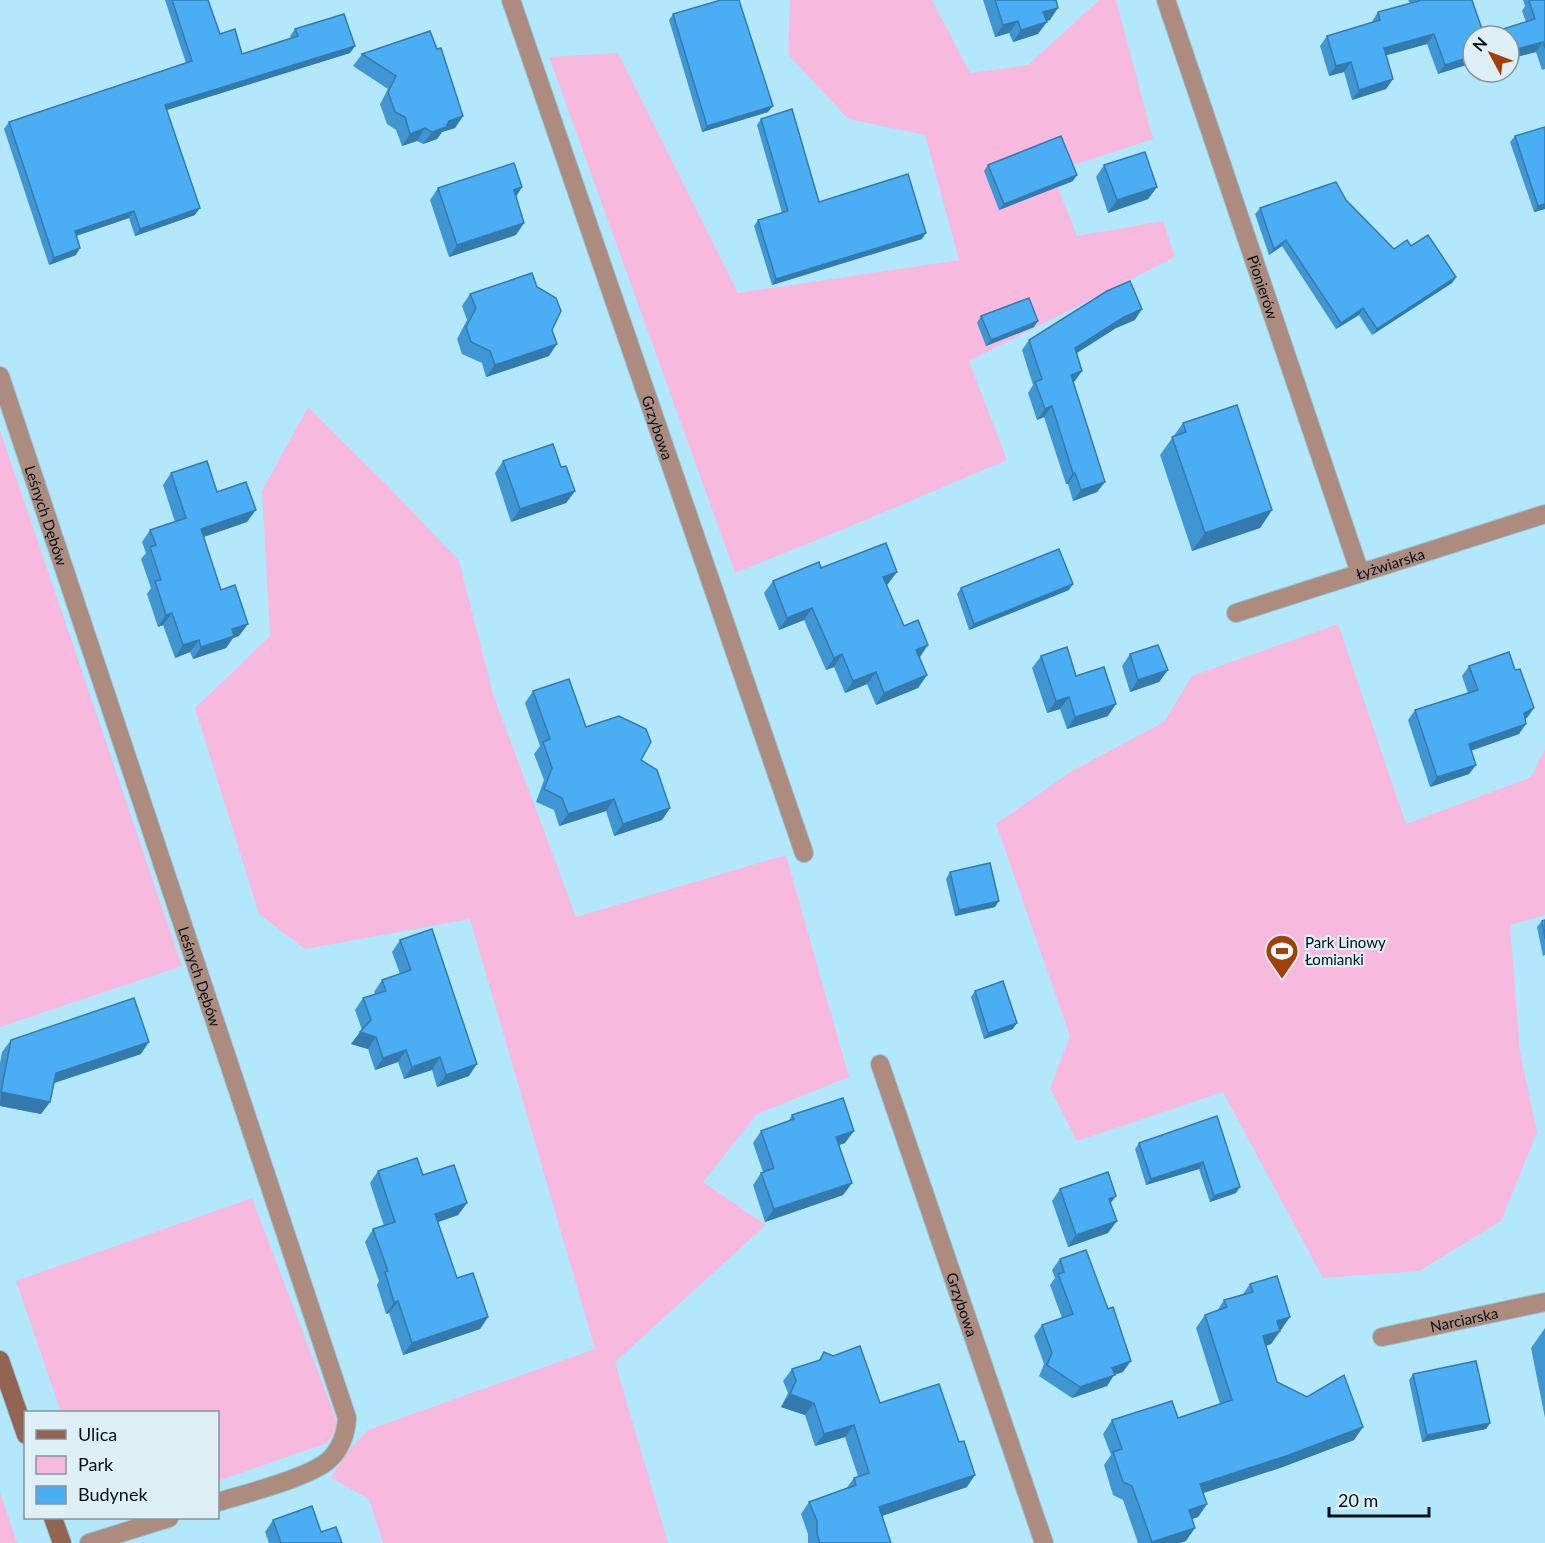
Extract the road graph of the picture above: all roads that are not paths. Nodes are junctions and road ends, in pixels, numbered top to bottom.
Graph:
1 (511, 0) edge
2 (1166, 0) edge
3 (0, 376) edge
4 (1545, 514) edge
5 (1360, 573) junction
6 (1236, 613) dead end
7 (804, 853) dead end
8 (880, 1064) dead end
9 (1545, 1302) edge
10 (1382, 1337) dead end
11 (0, 1360) edge
12 (24, 1429) edge
13 (219, 1502) edge
14 (53, 1519) edge
15 (166, 1519) edge
16 (62, 1543) edge
17 (89, 1543) edge
18 (1044, 1543) edge

1 - 7 street, Grzybowa
2 - 5 street, Pionierów
3 - 13 street, Leśnych Dębów
4 - 5 street, Łyżwiarska
5 - 6 street, Łyżwiarska
8 - 18 street, Grzybowa
9 - 10 street, Narciarska
11 - 12 main road
14 - 16 main road
15 - 17 street

